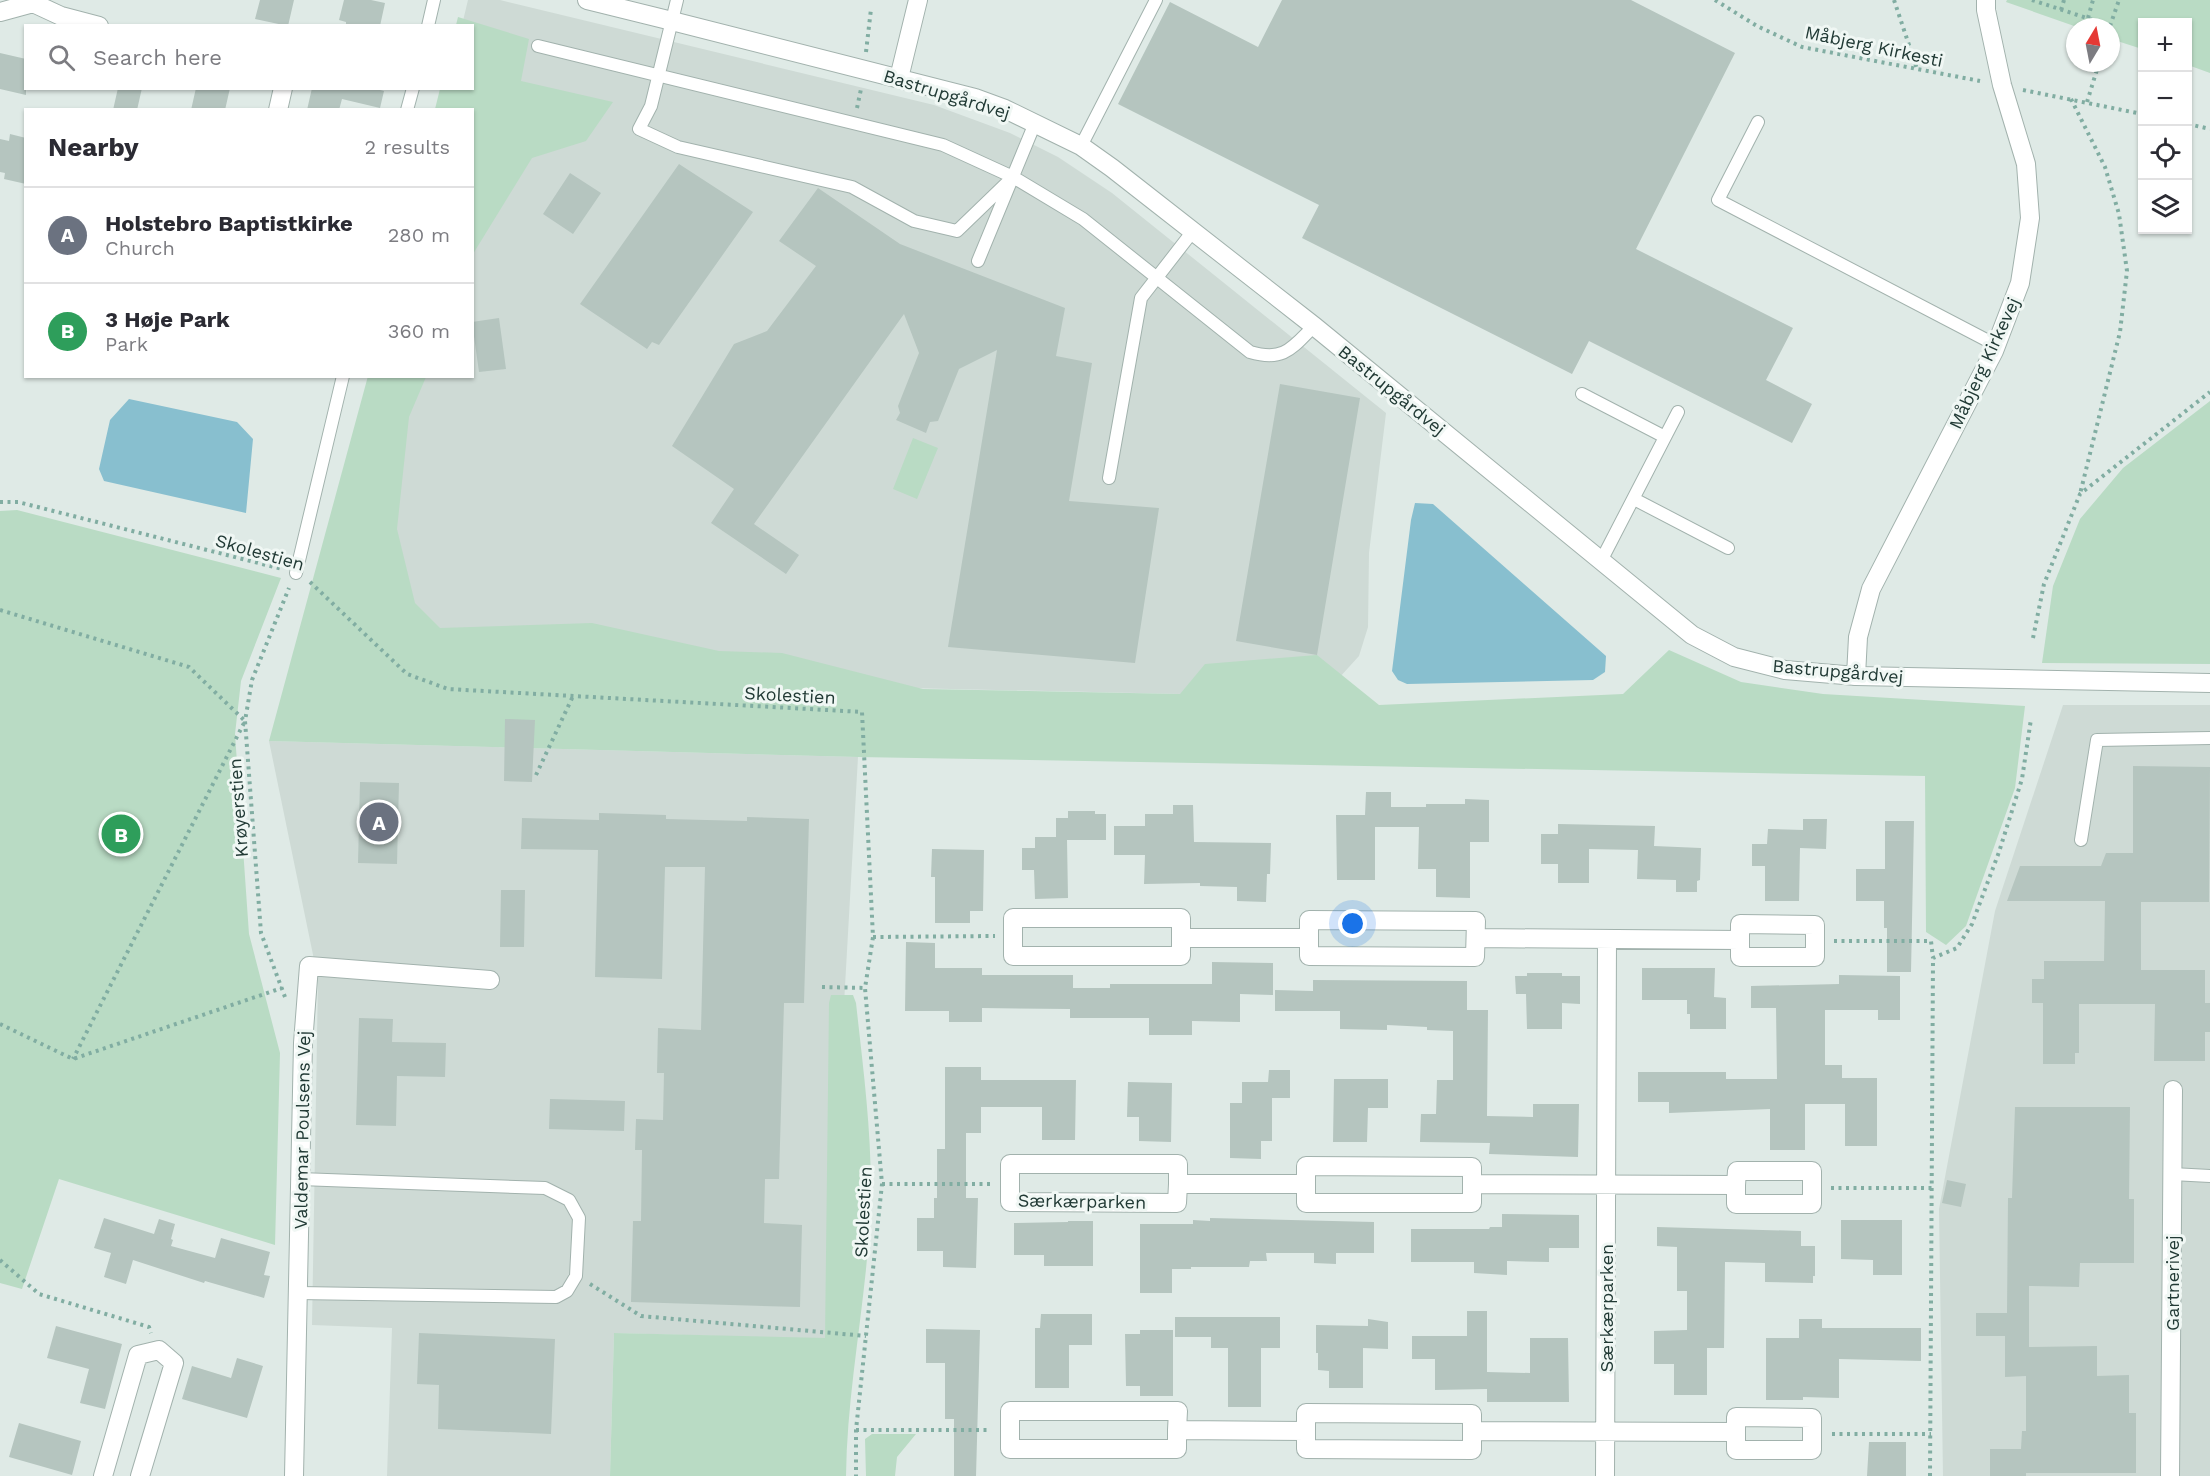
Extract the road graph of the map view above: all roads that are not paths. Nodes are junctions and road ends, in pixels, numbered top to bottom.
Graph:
1 (434, 0) edge
2 (587, 0) edge
3 (677, 0) edge
4 (918, 0) edge
5 (1156, 0) edge
6 (1986, 0) edge
7 (35, 2) edge
8 (0, 12) edge
9 (672, 21) junction
10 (91, 24) edge
11 (428, 24) edge
12 (538, 46) dead end
13 (658, 76) junction
14 (899, 78) junction
15 (283, 90) edge
16 (412, 90) edge
17 (278, 108) edge
18 (407, 108) edge
19 (1758, 122) dead end
20 (1035, 123) junction
21 (1081, 146) junction
22 (1013, 177) junction
23 (1192, 231) junction
24 (978, 261) dead end
25 (1155, 276) junction
26 (1314, 326) junction
27 (1996, 345) junction
28 (343, 378) edge
29 (1582, 394) dead end
30 (1678, 412) dead end
31 (1665, 437) junction
32 (1109, 478) dead end
33 (1634, 499) junction
34 (1728, 548) dead end
35 (1601, 561) junction
36 (296, 573) road end
37 (1856, 676) junction
38 (2210, 683) edge
39 (2210, 738) edge
40 (2081, 840) dead end
41 (1181, 938) junction
42 (1309, 938) junction
43 (1476, 938) junction
44 (1607, 939) junction
45 (1740, 939) junction
46 (490, 980) dead end
47 (2173, 1090) dead end
48 (2172, 1174) junction
49 (2210, 1176) edge
50 (300, 1179) junction
51 (1178, 1184) junction
52 (1306, 1184) junction
53 (1472, 1184) junction
54 (1606, 1185) junction
55 (1736, 1185) junction
56 (298, 1293) junction
57 (1177, 1430) junction
58 (1306, 1431) junction
59 (1472, 1431) junction
60 (1606, 1432) junction
61 (1736, 1432) junction
62 (103, 1476) edge
63 (140, 1476) edge
64 (294, 1476) edge
65 (1605, 1476) edge
66 (2170, 1476) edge

1 - 11 lane
2 - 9 street, Bastrupgårdvej
3 - 9 lane
4 - 14 street
5 - 21 lane
6 - 27 street, Måbjerg Kirkevej
7 - 8 street
7 - 10 street
9 - 13 lane
9 - 14 street, Bastrupgårdvej
12 - 13 lane
13 - 22 lane
13 - 22 lane
14 - 20 street, Bastrupgårdvej
15 - 17 street
16 - 18 lane
19 - 27 lane
20 - 21 street, Bastrupgårdvej
20 - 22 lane
21 - 23 street, Bastrupgårdvej
22 - 24 lane
22 - 25 lane
23 - 25 lane
23 - 26 street, Bastrupgårdvej
25 - 26 lane
25 - 32 lane
26 - 35 street, Bastrupgårdvej
27 - 37 street, Måbjerg Kirkevej
28 - 36 lane
29 - 31 lane
30 - 31 lane
31 - 33 lane
33 - 34 lane
33 - 35 lane
35 - 37 street, Bastrupgårdvej
37 - 38 street, Bastrupgårdvej
39 - 40 lane
41 - 41 street
41 - 42 street
42 - 43 street
42 - 43 street
43 - 44 street
44 - 45 street
44 - 54 street, Særkærparken
45 - 45 street
46 - 50 street, Valdemar Poulsens Vej
47 - 48 street, Gartnerivej
48 - 49 lane
48 - 66 street, Gartnerivej
50 - 56 street, Valdemar Poulsens Vej
50 - 56 lane
51 - 51 street, Særkærparken
51 - 52 street
52 - 53 street
52 - 53 street
53 - 54 street
54 - 55 street
54 - 60 street, Særkærparken
55 - 55 street
56 - 64 street, Valdemar Poulsens Vej
57 - 57 street
57 - 58 street
58 - 59 street
58 - 59 street
59 - 60 street
60 - 61 street
60 - 65 street, Særkærparken
61 - 61 street
62 - 63 street

